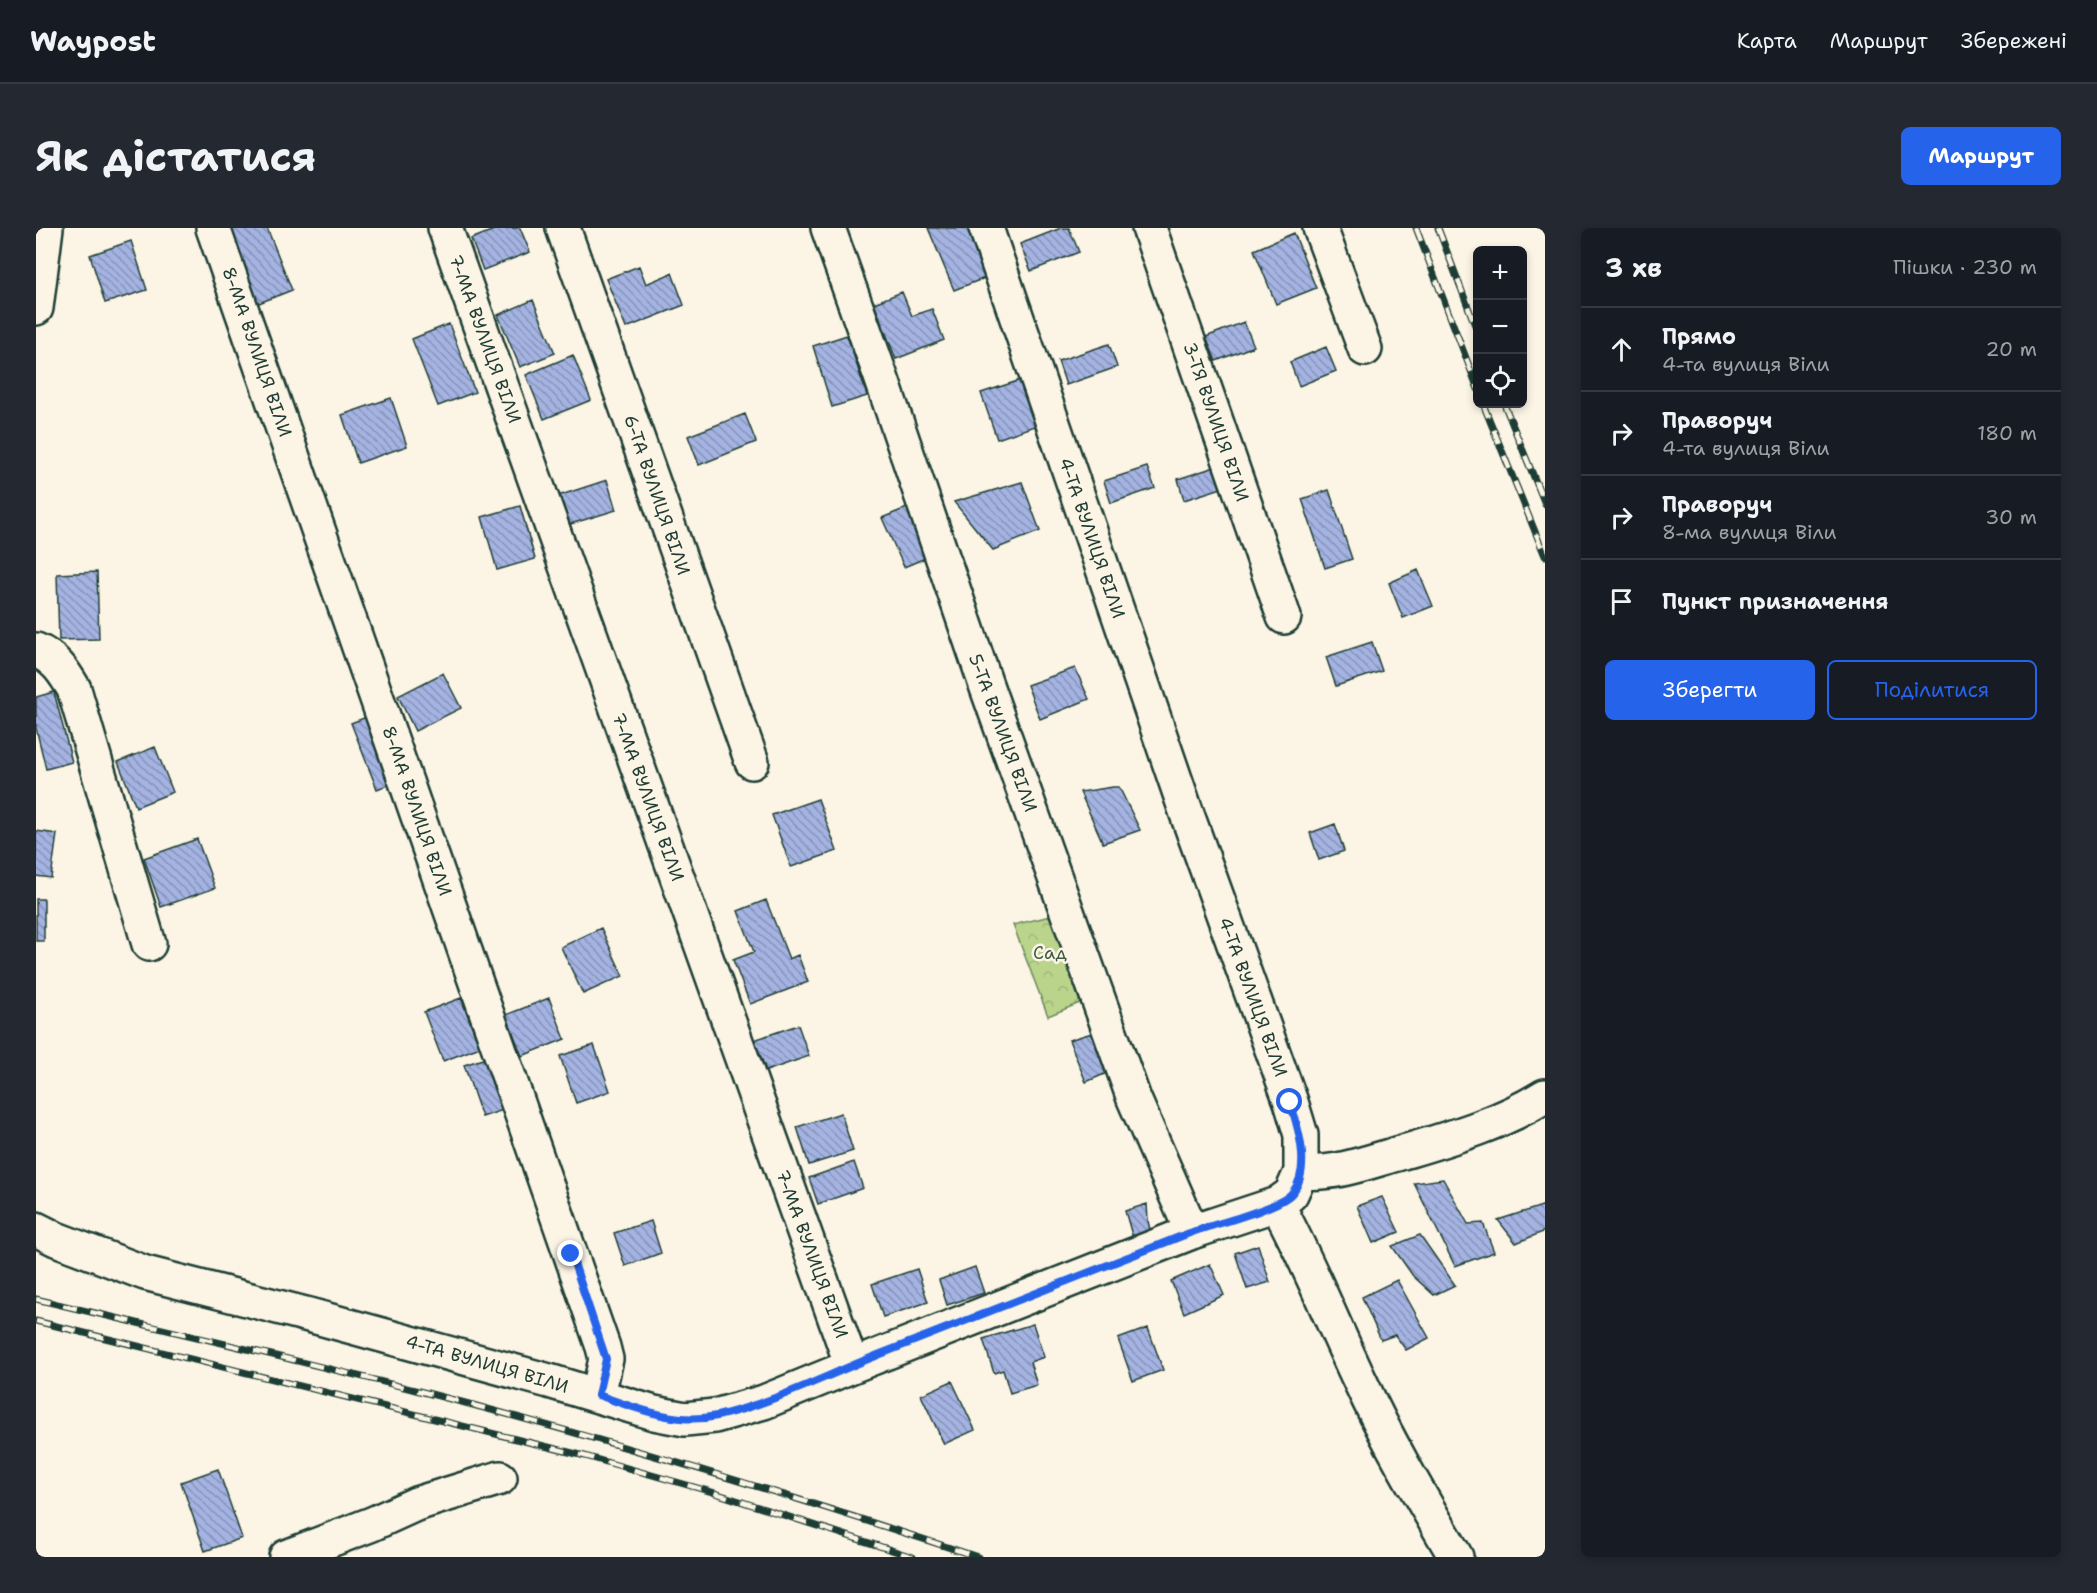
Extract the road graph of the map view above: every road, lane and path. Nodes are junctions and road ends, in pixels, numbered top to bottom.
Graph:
1 (46, 228) edge
2 (213, 228) edge
3 (445, 228) edge
4 (563, 228) edge
5 (828, 228) edge
6 (986, 228) edge
7 (1149, 228) edge
8 (1320, 228) edge
9 (36, 308) edge
10 (1365, 349) dead end
11 (1284, 617) dead end
12 (36, 650) edge
13 (752, 762) dead end
14 (149, 944) dead end
15 (1545, 1096) edge
16 (1301, 1172) junction
17 (1277, 1204) junction
18 (36, 1229) edge
19 (1192, 1232) junction
20 (852, 1366) junction
21 (598, 1395) junction
22 (500, 1478) dead end
23 (286, 1557) edge
24 (1456, 1557) edge

1 - 9 street
2 - 21 street, 8-МА ВУЛИЦЯ ВІЛИ
3 - 20 street, 7-МА ВУЛИЦЯ ВІЛИ
4 - 13 street, 6-ТА ВУЛИЦЯ ВІЛИ
5 - 19 street, 5-ТА ВУЛИЦЯ ВІЛИ
6 - 16 street, 4-ТА ВУЛИЦЯ ВІЛИ
7 - 11 street, 3-ТЯ ВУЛИЦЯ ВІЛИ
8 - 10 street
12 - 14 street
15 - 16 street
16 - 17 street, 4-ТА ВУЛИЦЯ ВІЛИ
17 - 19 street, 4-ТА ВУЛИЦЯ ВІЛИ
17 - 24 street
18 - 21 street, 4-ТА ВУЛИЦЯ ВІЛИ
19 - 20 street, 4-ТА ВУЛИЦЯ ВІЛИ
20 - 21 street, 4-ТА ВУЛИЦЯ ВІЛИ
22 - 23 street

